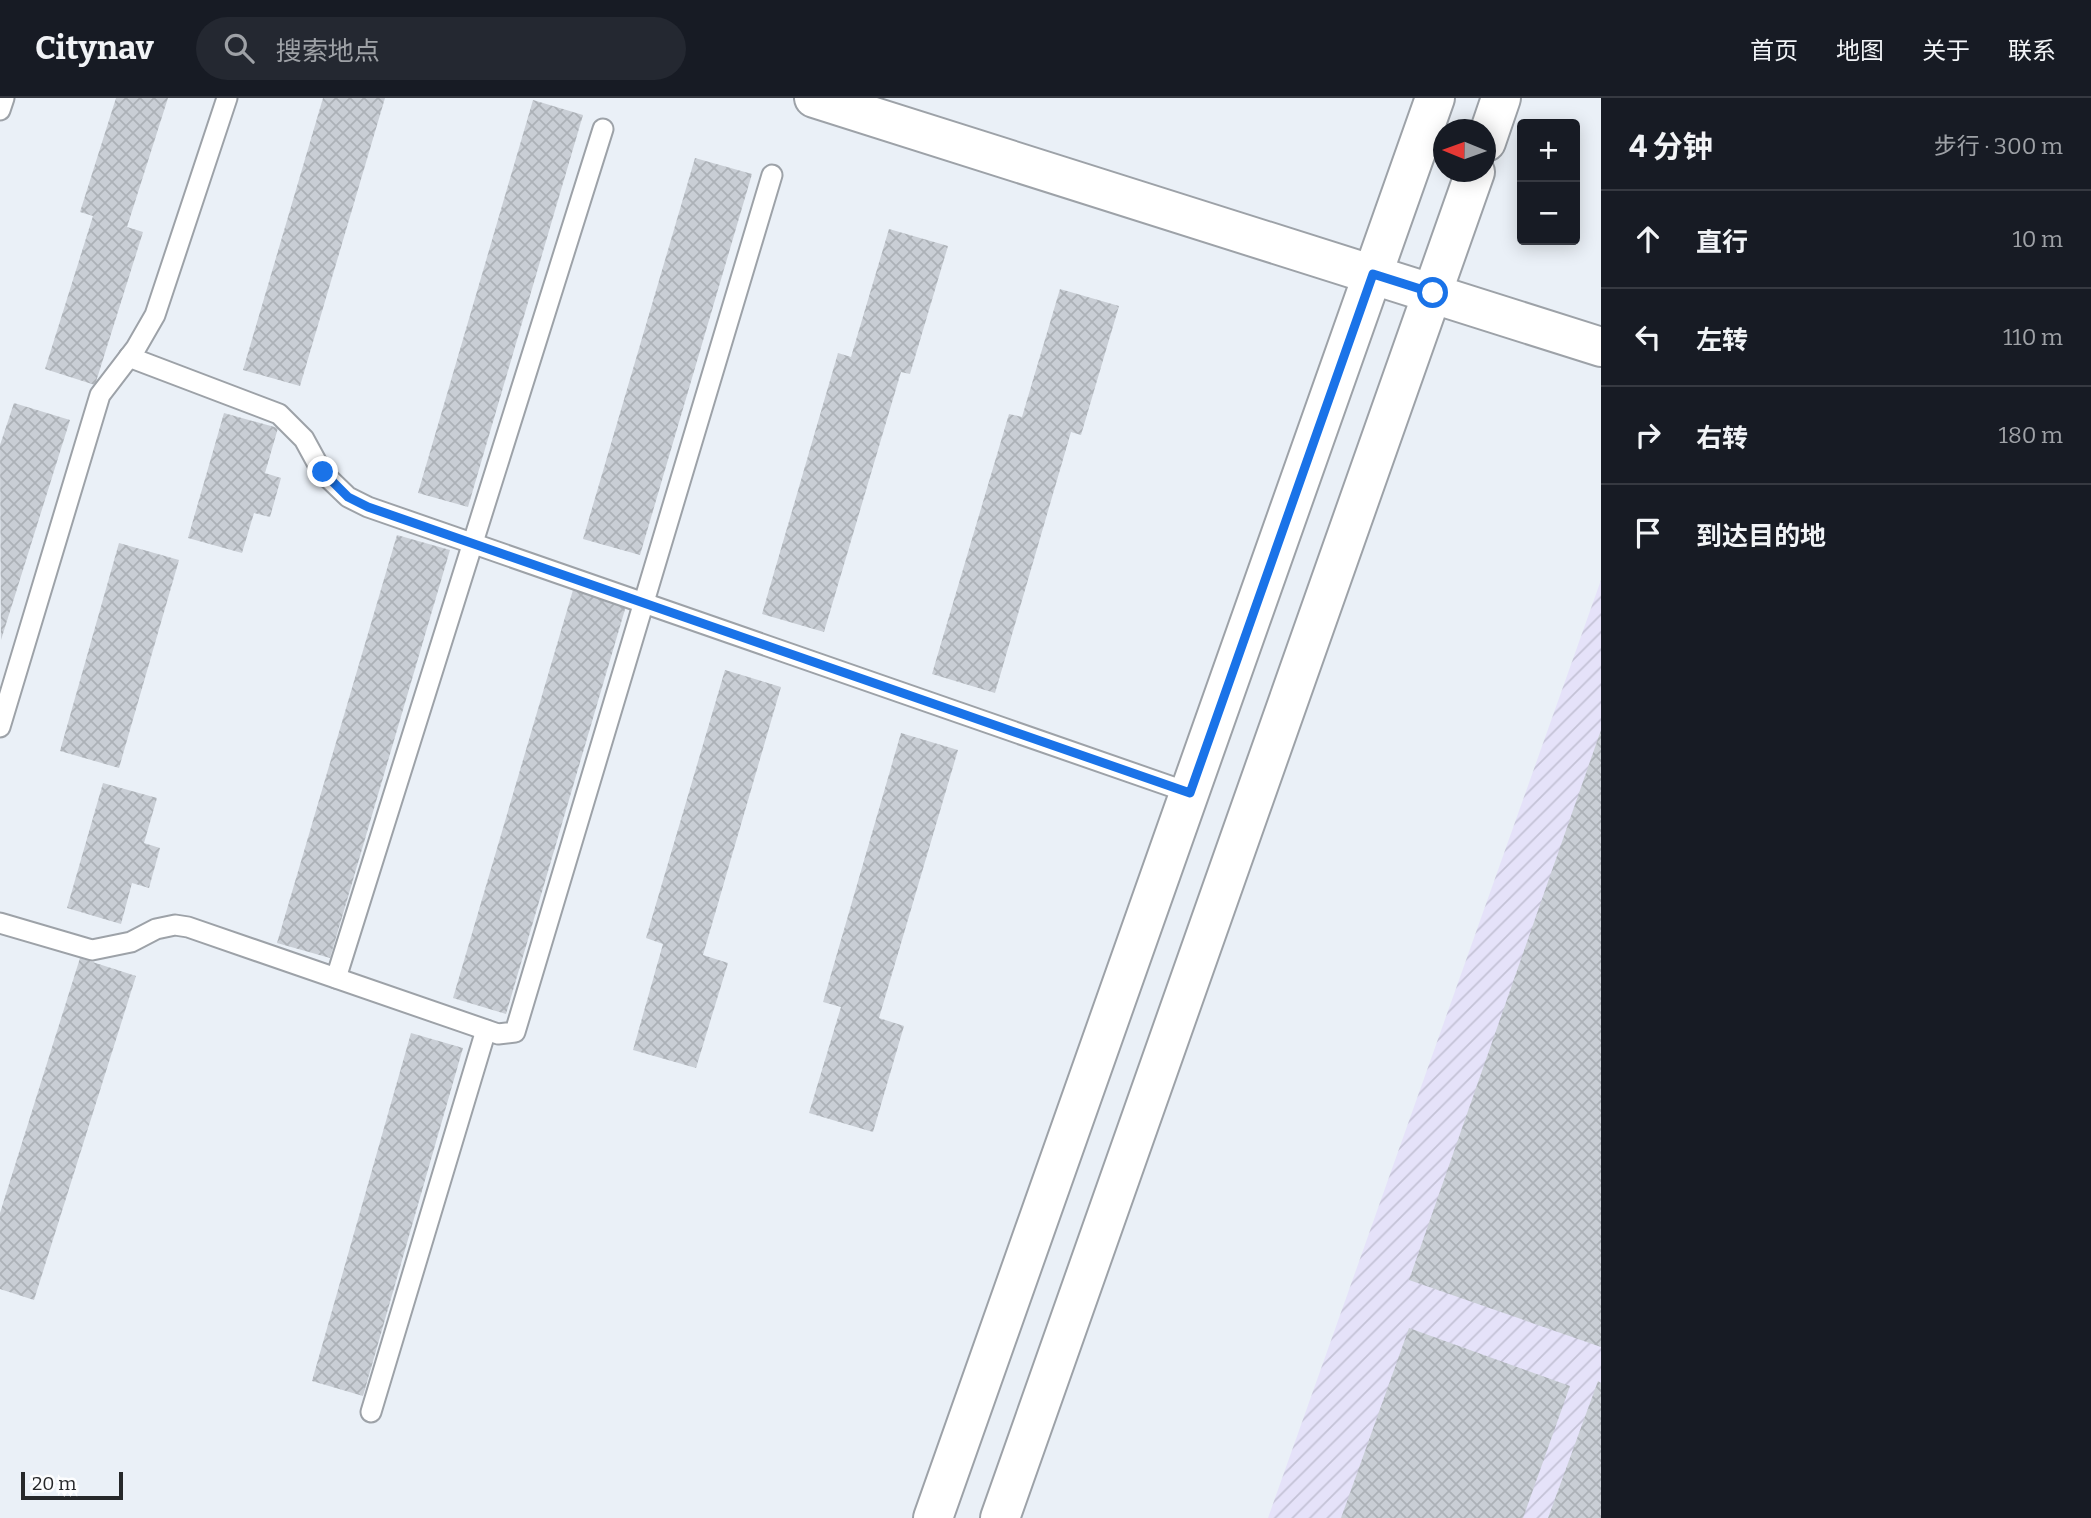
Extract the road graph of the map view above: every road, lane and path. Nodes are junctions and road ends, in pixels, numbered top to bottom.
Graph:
1 (4, 98) edge
2 (227, 98) edge
3 (814, 98) edge
4 (1435, 98) edge
5 (1501, 98) edge
6 (0, 110) edge
7 (1494, 119) edge
8 (603, 129) dead end
9 (772, 175) dead end
10 (1472, 182) edge
11 (1373, 274) junction
12 (1433, 293) junction
13 (1601, 347) edge
14 (129, 357) junction
15 (473, 544) junction
16 (644, 603) junction
17 (0, 727) edge
18 (1190, 793) junction
19 (0, 923) edge
20 (336, 978) junction
21 (486, 1030) junction
22 (371, 1412) dead end
23 (933, 1518) edge
24 (1000, 1518) edge

1 - 6 lane
2 - 14 lane
3 - 11 main road
4 - 11 main road
5 - 7 main road
8 - 15 lane
9 - 16 lane
10 - 12 main road
11 - 12 main road
11 - 18 main road
12 - 13 main road
12 - 24 main road
14 - 15 lane
14 - 17 lane
15 - 16 lane
15 - 20 lane
16 - 18 lane
16 - 21 lane
18 - 23 main road
19 - 20 lane
20 - 21 lane
21 - 22 lane

